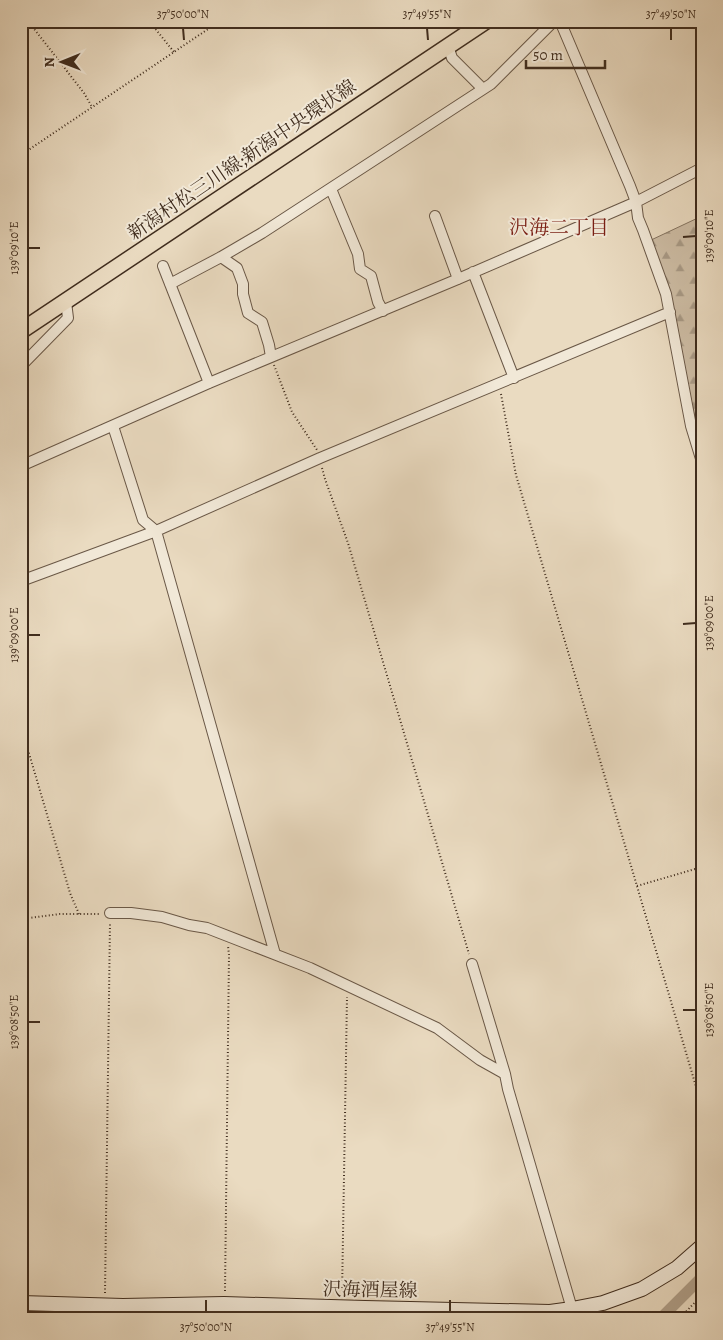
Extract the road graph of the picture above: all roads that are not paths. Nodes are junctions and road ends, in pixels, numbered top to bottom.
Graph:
1 (486, 21) edge
2 (554, 21) edge
3 (560, 21) edge
4 (448, 46) junction
5 (483, 89) junction
6 (702, 168) edge
7 (331, 189) junction
8 (636, 202) junction
9 (436, 216) dead end
10 (221, 257) junction
11 (163, 266) dead end
12 (473, 272) junction
13 (458, 279) junction
14 (170, 284) junction
15 (66, 302) junction
16 (382, 311) junction
17 (670, 312) junction
18 (21, 331) edge
19 (271, 358) junction
20 (21, 366) edge
21 (514, 378) junction
22 (209, 383) junction
23 (113, 426) junction
24 (21, 450) edge
25 (702, 462) edge
26 (23, 465) edge
27 (156, 531) junction
28 (21, 581) edge
29 (110, 914) road end
30 (275, 954) junction
31 (472, 964) road end
32 (505, 1074) junction
33 (702, 1246) edge
34 (21, 1302) edge
35 (572, 1309) junction

1 - 4 main road, 新潟村松三川線;新潟中央環状線
2 - 5 street
3 - 8 street
4 - 5 street
4 - 15 main road, 新潟村松三川線;新潟中央環状線
5 - 7 street
6 - 8 street
7 - 10 street
7 - 16 street
8 - 12 street
8 - 17 street
9 - 13 street
10 - 14 street
10 - 19 street
11 - 14 street
12 - 13 street
12 - 21 street
13 - 16 street
14 - 22 street
15 - 18 main road, 新潟村松三川線;新潟中央環状線
15 - 20 street
16 - 19 street
17 - 21 street
17 - 25 street
19 - 22 street
21 - 27 street
22 - 23 street
23 - 26 street
23 - 27 street
24 - 26 street
27 - 28 street
27 - 30 street
29 - 30 street
30 - 32 street
31 - 32 street
32 - 35 street
33 - 35 main road, 沢海酒屋線
34 - 35 main road, 沢海酒屋線

